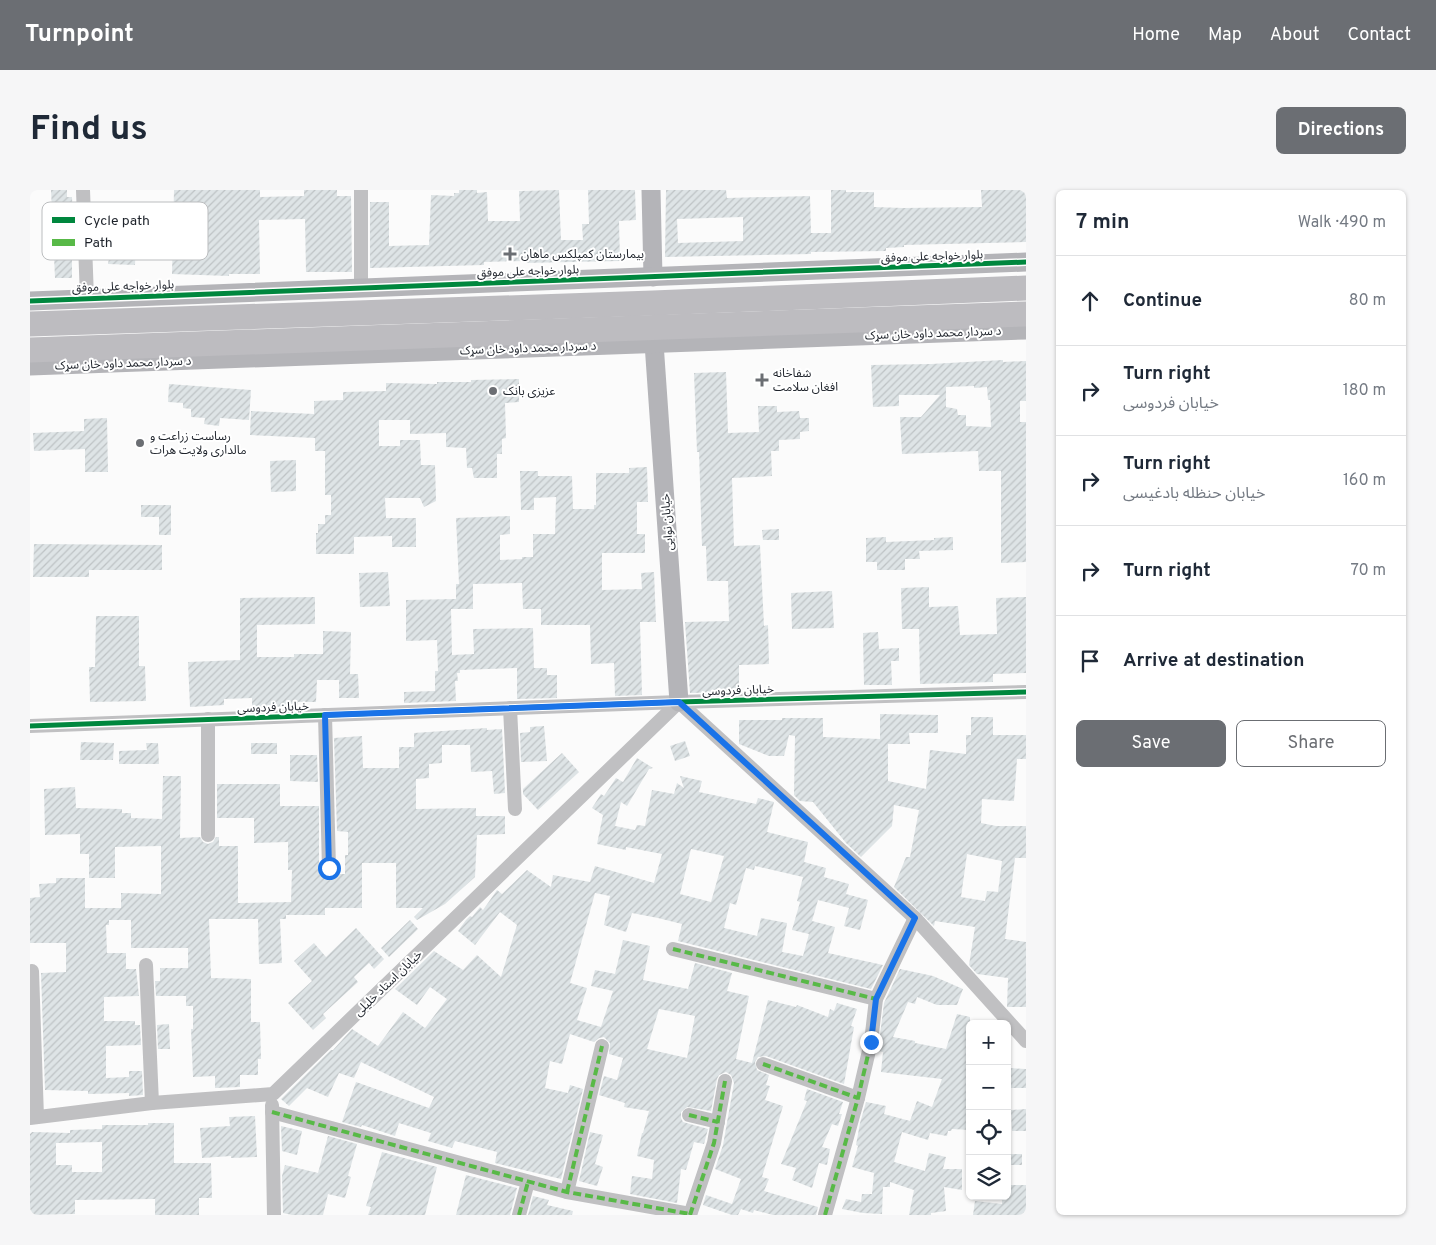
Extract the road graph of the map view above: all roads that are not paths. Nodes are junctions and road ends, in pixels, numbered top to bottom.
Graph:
1 (361, 190) edge
2 (651, 190) edge
3 (86, 260) edge
4 (1026, 262) edge
5 (653, 277) junction
6 (361, 287) junction
7 (1026, 288) edge
8 (87, 298) junction
9 (30, 301) edge
10 (1026, 314) edge
11 (30, 324) edge
12 (653, 325) junction
13 (1026, 330) edge
14 (30, 350) edge
15 (30, 366) edge
16 (1026, 692) edge
17 (679, 702) junction
18 (510, 708) junction
19 (325, 715) junction
20 (208, 719) junction
21 (30, 726) edge
22 (515, 809) dead end
23 (208, 835) dead end
24 (329, 868) dead end
25 (915, 918) junction
26 (673, 949) dead end
27 (146, 965) dead end
28 (32, 971) dead end
29 (876, 999) junction
30 (1026, 1040) edge
31 (602, 1046) dead end
32 (763, 1064) dead end
33 (725, 1081) dead end
34 (273, 1094) junction
35 (858, 1098) junction
36 (152, 1103) junction
37 (272, 1112) junction
38 (689, 1115) dead end
39 (33, 1117) edge
40 (718, 1122) junction
41 (528, 1182) junction
42 (567, 1192) junction
43 (274, 1215) edge
44 (519, 1215) edge
45 (690, 1215) edge
46 (825, 1215) edge

1 - 6 street
2 - 5 street
3 - 8 street
4 - 5 street, بلوار خواجه علی موفق
5 - 6 street, بلوار خواجه علی موفق
6 - 8 street, بلوار خواجه علی موفق
7 - 12 highway, د سردار محمد داود خان سړک
8 - 9 street, بلوار خواجه علی موفق
10 - 12 highway, د سردار محمد داود خان سړک
11 - 12 highway, د سردار محمد داود خان سړک
12 - 13 street, د سردار محمد داود خان سړک
12 - 14 highway, د سردار محمد داود خان سړک
12 - 15 street, د سردار محمد داود خان سړک
12 - 17 street, خیابان نوایی
16 - 17 street, خیابان فردوسی
17 - 18 street, خیابان فردوسی
17 - 25 street
17 - 34 street, خیابان استاد خلیلی
18 - 19 street, خیابان فردوسی
18 - 22 street
19 - 20 street, خیابان فردوسی
19 - 24 street
20 - 21 street, خیابان فردوسی
20 - 23 street
25 - 29 street
25 - 30 street
26 - 29 street
27 - 36 street
28 - 39 street
29 - 35 street
31 - 42 street
32 - 35 street
33 - 40 street
34 - 36 street
34 - 37 street
35 - 46 street
36 - 39 street
37 - 41 street
37 - 43 street
38 - 40 street
40 - 45 street
41 - 42 street
41 - 44 street
42 - 45 street

